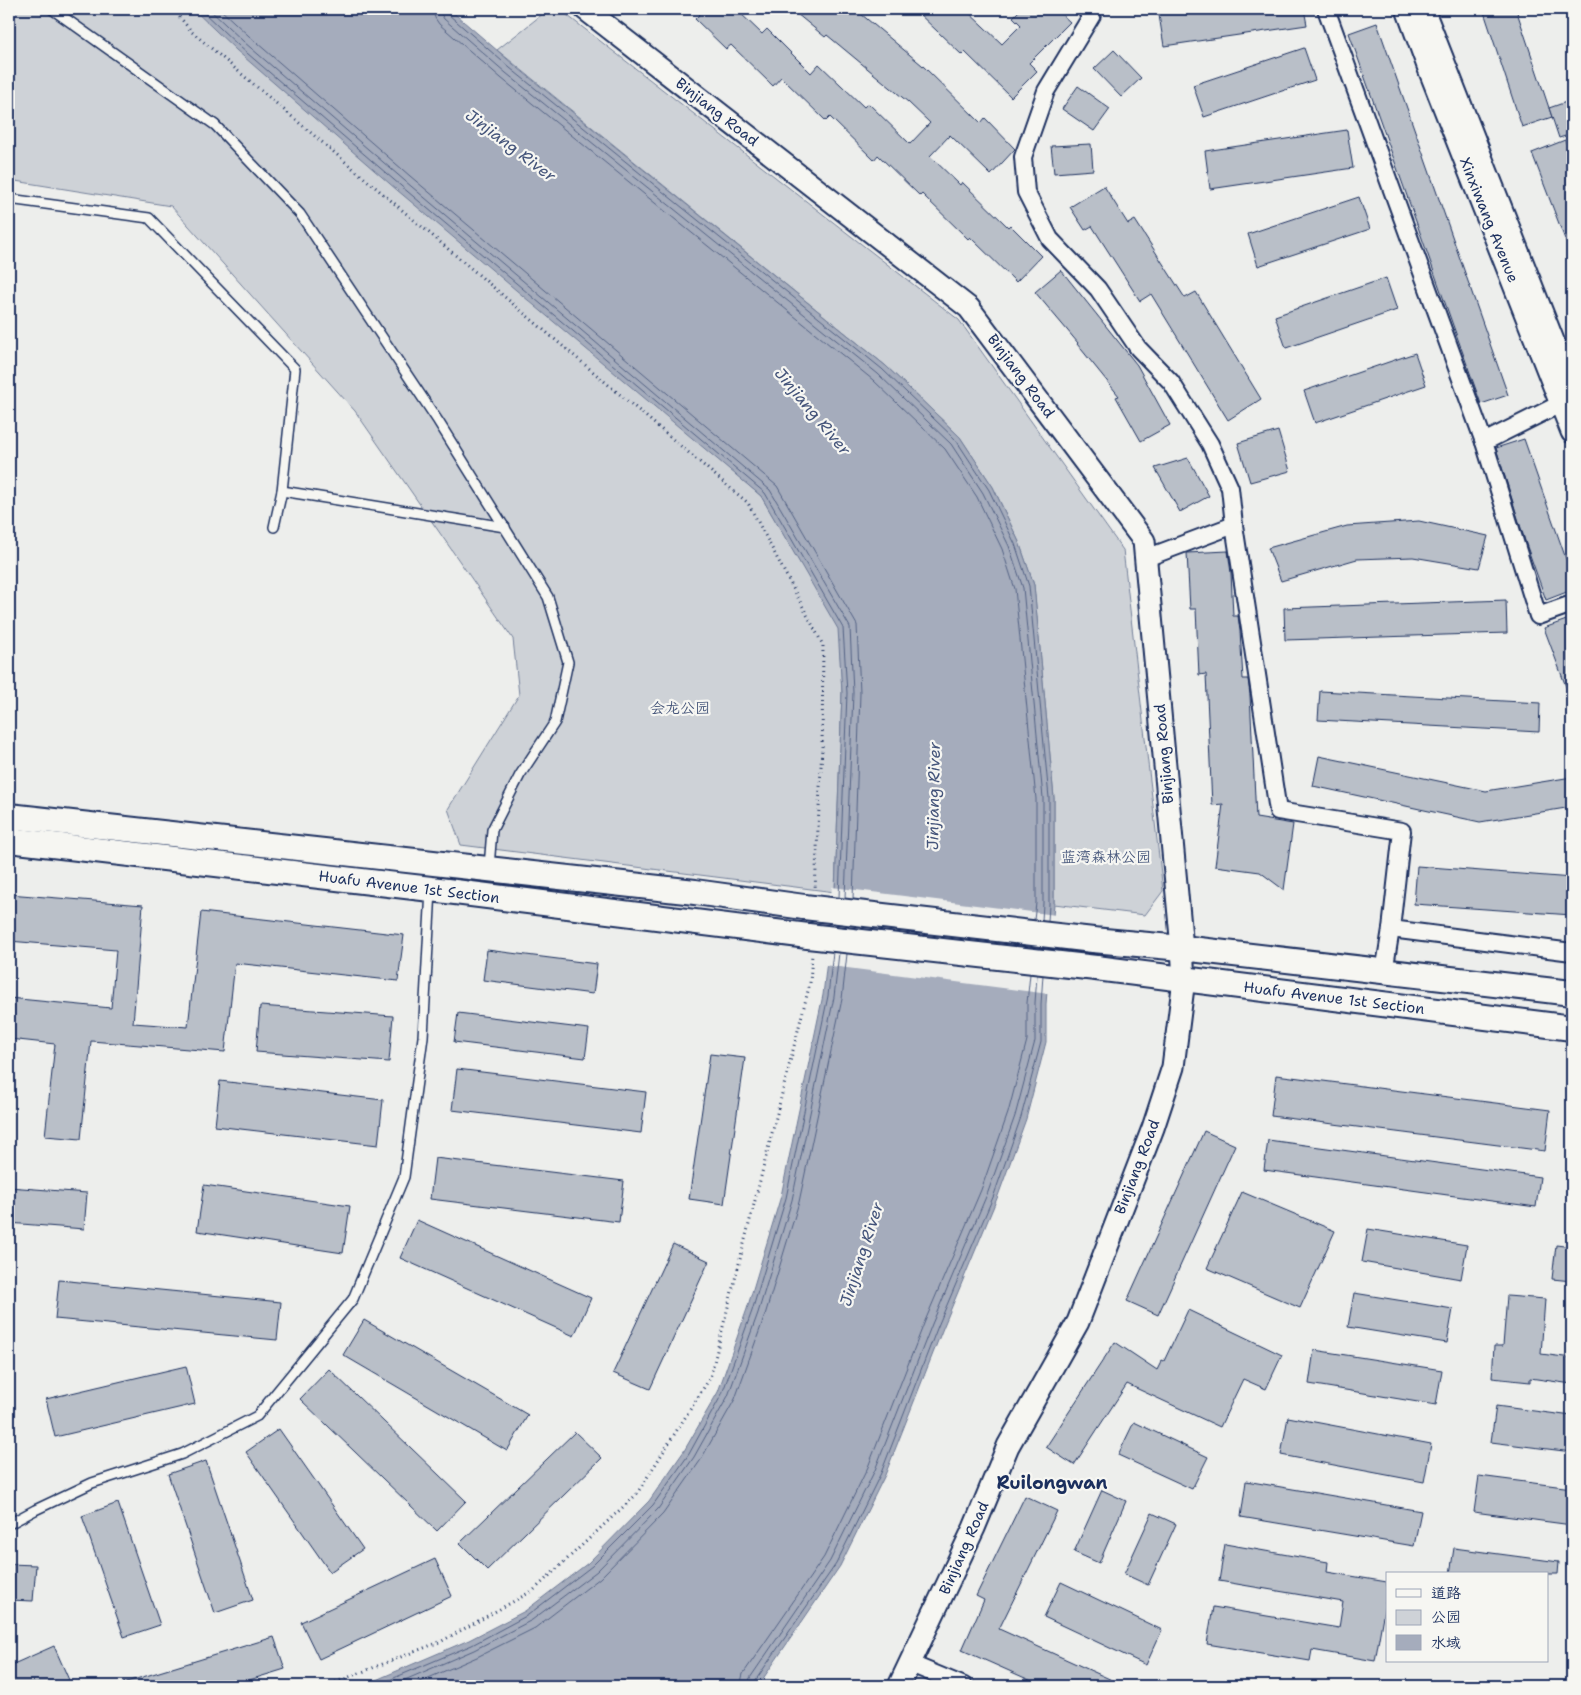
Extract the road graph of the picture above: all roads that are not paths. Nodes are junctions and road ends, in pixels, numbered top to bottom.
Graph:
1 (52, 9) edge
2 (585, 9) edge
3 (1085, 9) edge
4 (1326, 9) edge
5 (1407, 9) edge
6 (1423, 9) edge
7 (9, 199) edge
8 (1569, 366) edge
9 (1567, 396) edge
10 (1572, 432) edge
11 (1484, 442) junction
12 (282, 491) junction
13 (1234, 525) junction
14 (274, 527) dead end
15 (505, 527) junction
16 (1146, 558) junction
17 (1572, 604) edge
18 (9, 816) edge
19 (9, 840) edge
20 (489, 870) junction
21 (431, 889) junction
22 (1391, 929) junction
23 (1182, 948) junction
24 (1572, 952) edge
25 (1384, 972) junction
26 (1184, 979) junction
27 (1572, 992) edge
28 (1572, 1028) edge
29 (9, 1524) edge
30 (911, 1664) junction
31 (899, 1686) edge
32 (964, 1686) edge

1 - 15 lane
2 - 16 street, Binjiang Road
3 - 13 street
4 - 11 street
5 - 9 street, Xinxiwang Avenue
6 - 8 street
7 - 12 lane
8 - 9 street
9 - 10 street, Xinxiwang Avenue
9 - 11 street
11 - 17 street
12 - 14 lane
12 - 15 lane
13 - 16 street
13 - 22 street
15 - 20 lane
16 - 23 street, Binjiang Road
18 - 20 main road
19 - 21 main road, Huafu Avenue 1st Section
20 - 23 main road, bridge
21 - 26 main road, Huafu Avenue 1st Section, bridge
21 - 29 lane
22 - 24 street
22 - 25 street
23 - 25 main road
23 - 26 street, Binjiang Road
25 - 27 main road
26 - 28 main road, Huafu Avenue 1st Section
26 - 30 street, Binjiang Road
30 - 31 street, Binjiang Road
30 - 32 street

